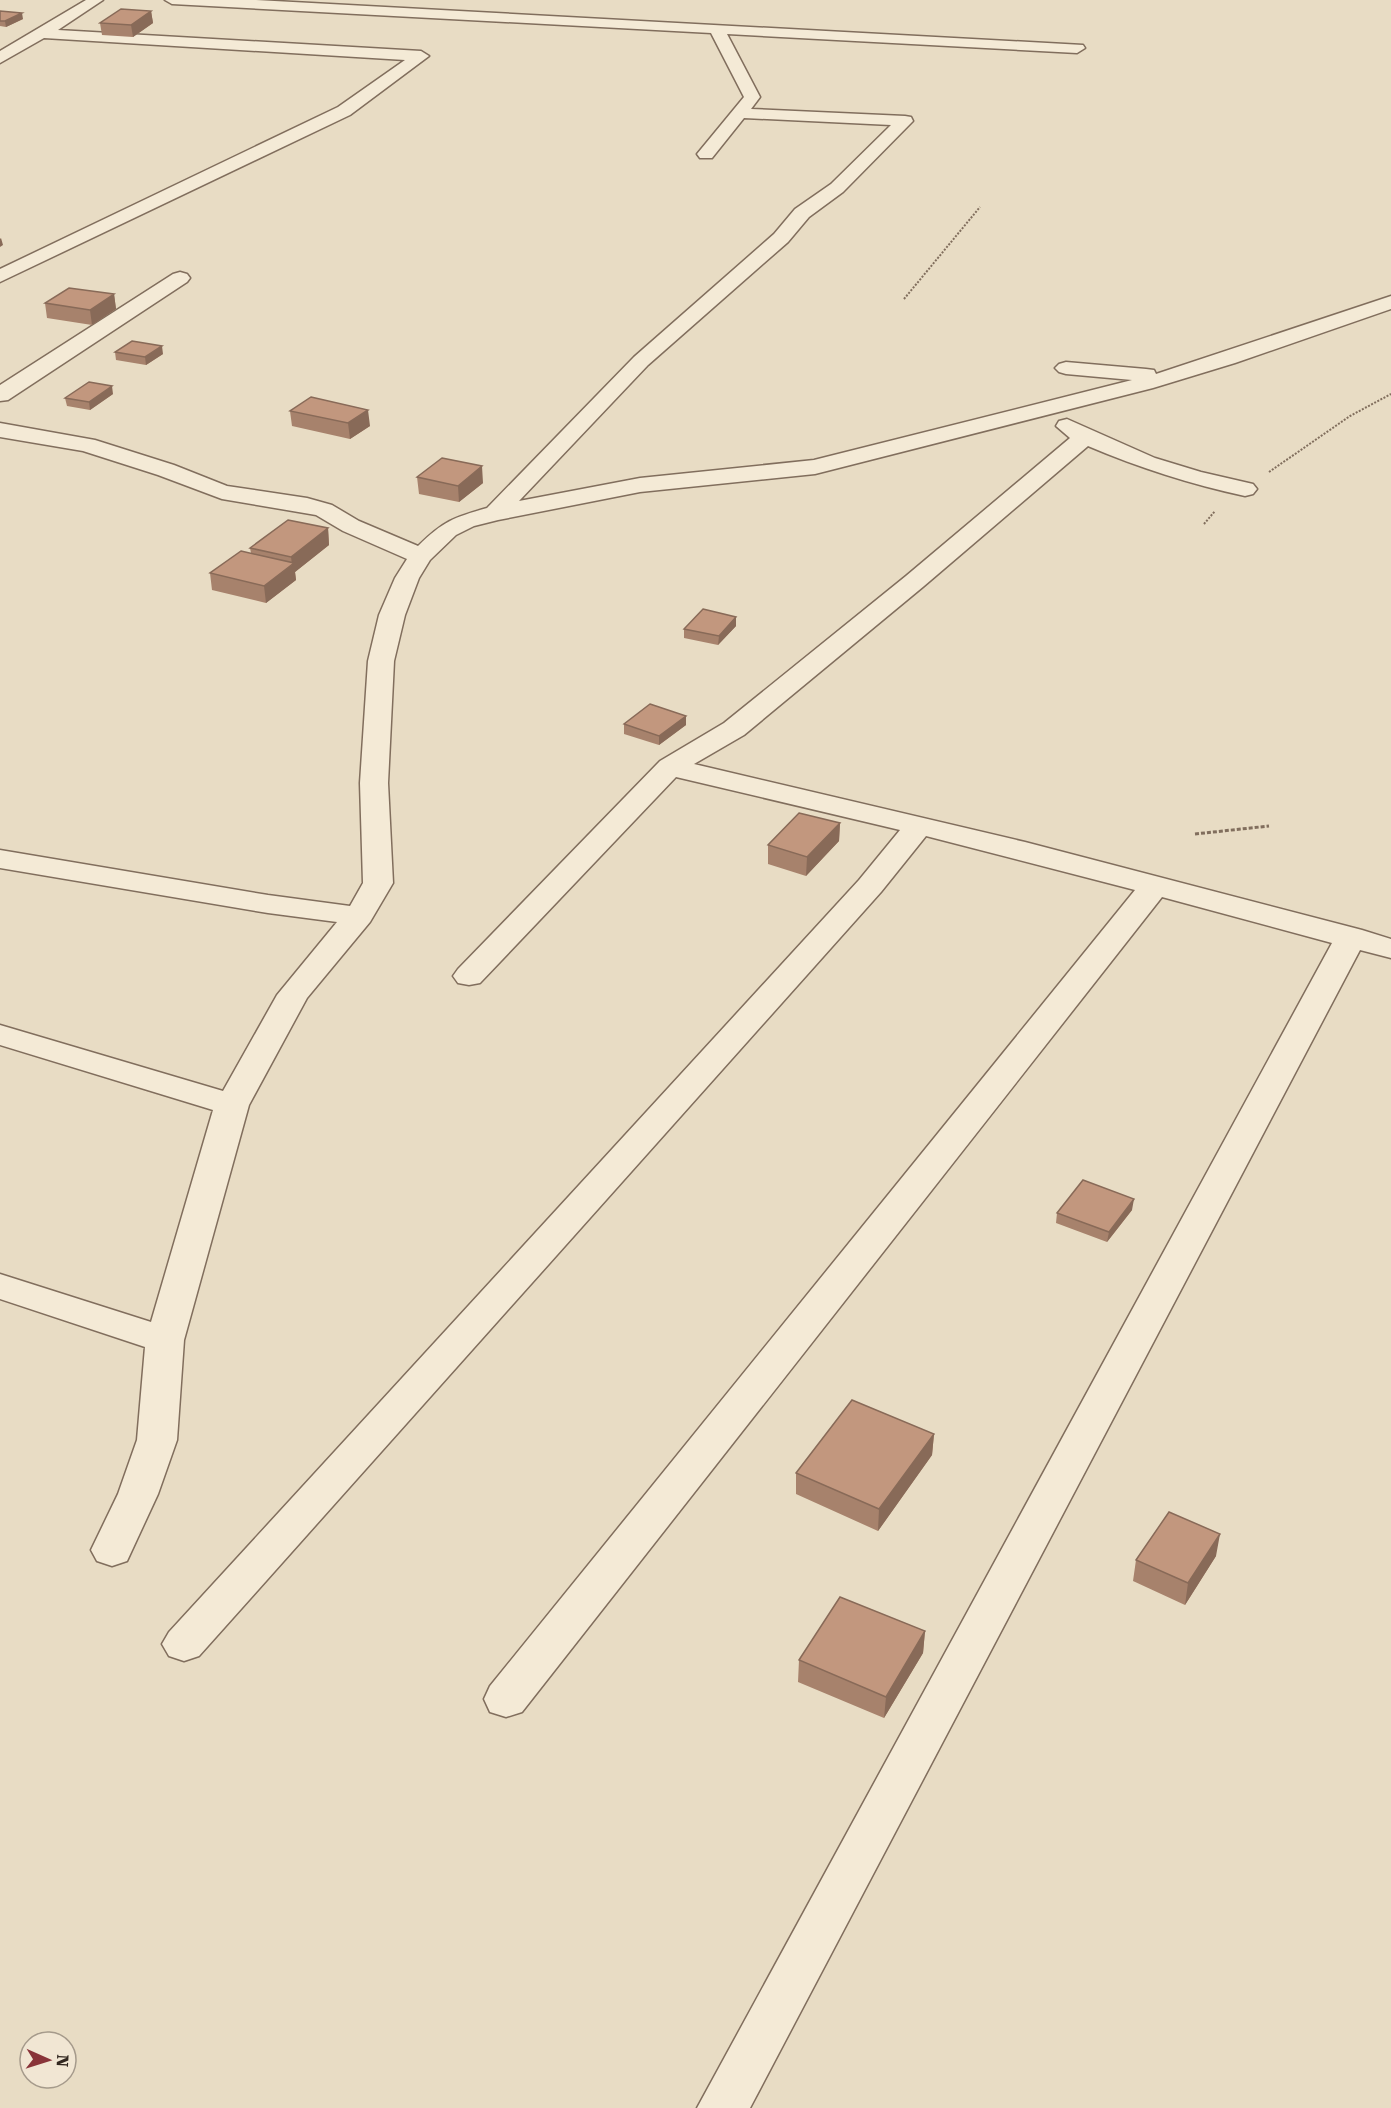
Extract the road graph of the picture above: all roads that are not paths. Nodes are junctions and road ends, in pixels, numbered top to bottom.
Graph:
1 (96, 0) edge
2 (172, 0) edge
3 (717, 30) junction
4 (39, 33) junction
5 (1077, 48) dead end
6 (0, 58) edge
7 (737, 113) junction
8 (706, 154) dead end
9 (0, 276) edge
10 (180, 278) dead end
11 (1391, 302) edge
12 (1066, 368) dead end
13 (1172, 376) junction
14 (0, 395) edge
15 (1061, 403) junction
16 (0, 430) edge
17 (1085, 437) junction
18 (1245, 489) road end
19 (495, 513) junction
20 (421, 556) junction
21 (670, 767) junction
22 (919, 826) junction
23 (0, 858) edge
24 (1155, 885) junction
25 (359, 916) junction
26 (1351, 937) junction
27 (1391, 949) edge
28 (469, 976) dead end
29 (0, 1035) edge
30 (232, 1104) junction
31 (0, 1286) edge
32 (165, 1340) junction
33 (112, 1550) dead end
34 (184, 1644) dead end
35 (506, 1700) dead end
36 (723, 2108) edge

1 - 4 street
2 - 3 street
3 - 5 street
3 - 7 street
4 - 6 street
4 - 9 street
7 - 8 street
7 - 19 street
10 - 14 street
11 - 13 street
12 - 13 street
13 - 15 street
15 - 17 street
15 - 19 street
16 - 20 street
17 - 18 street
17 - 21 street
19 - 20 street
20 - 25 street
21 - 22 street
21 - 28 street
22 - 24 street
22 - 34 street
23 - 25 street
24 - 26 street
24 - 35 street
25 - 30 street
26 - 27 street
26 - 36 street
29 - 30 street
30 - 32 street
31 - 32 street
32 - 33 street

